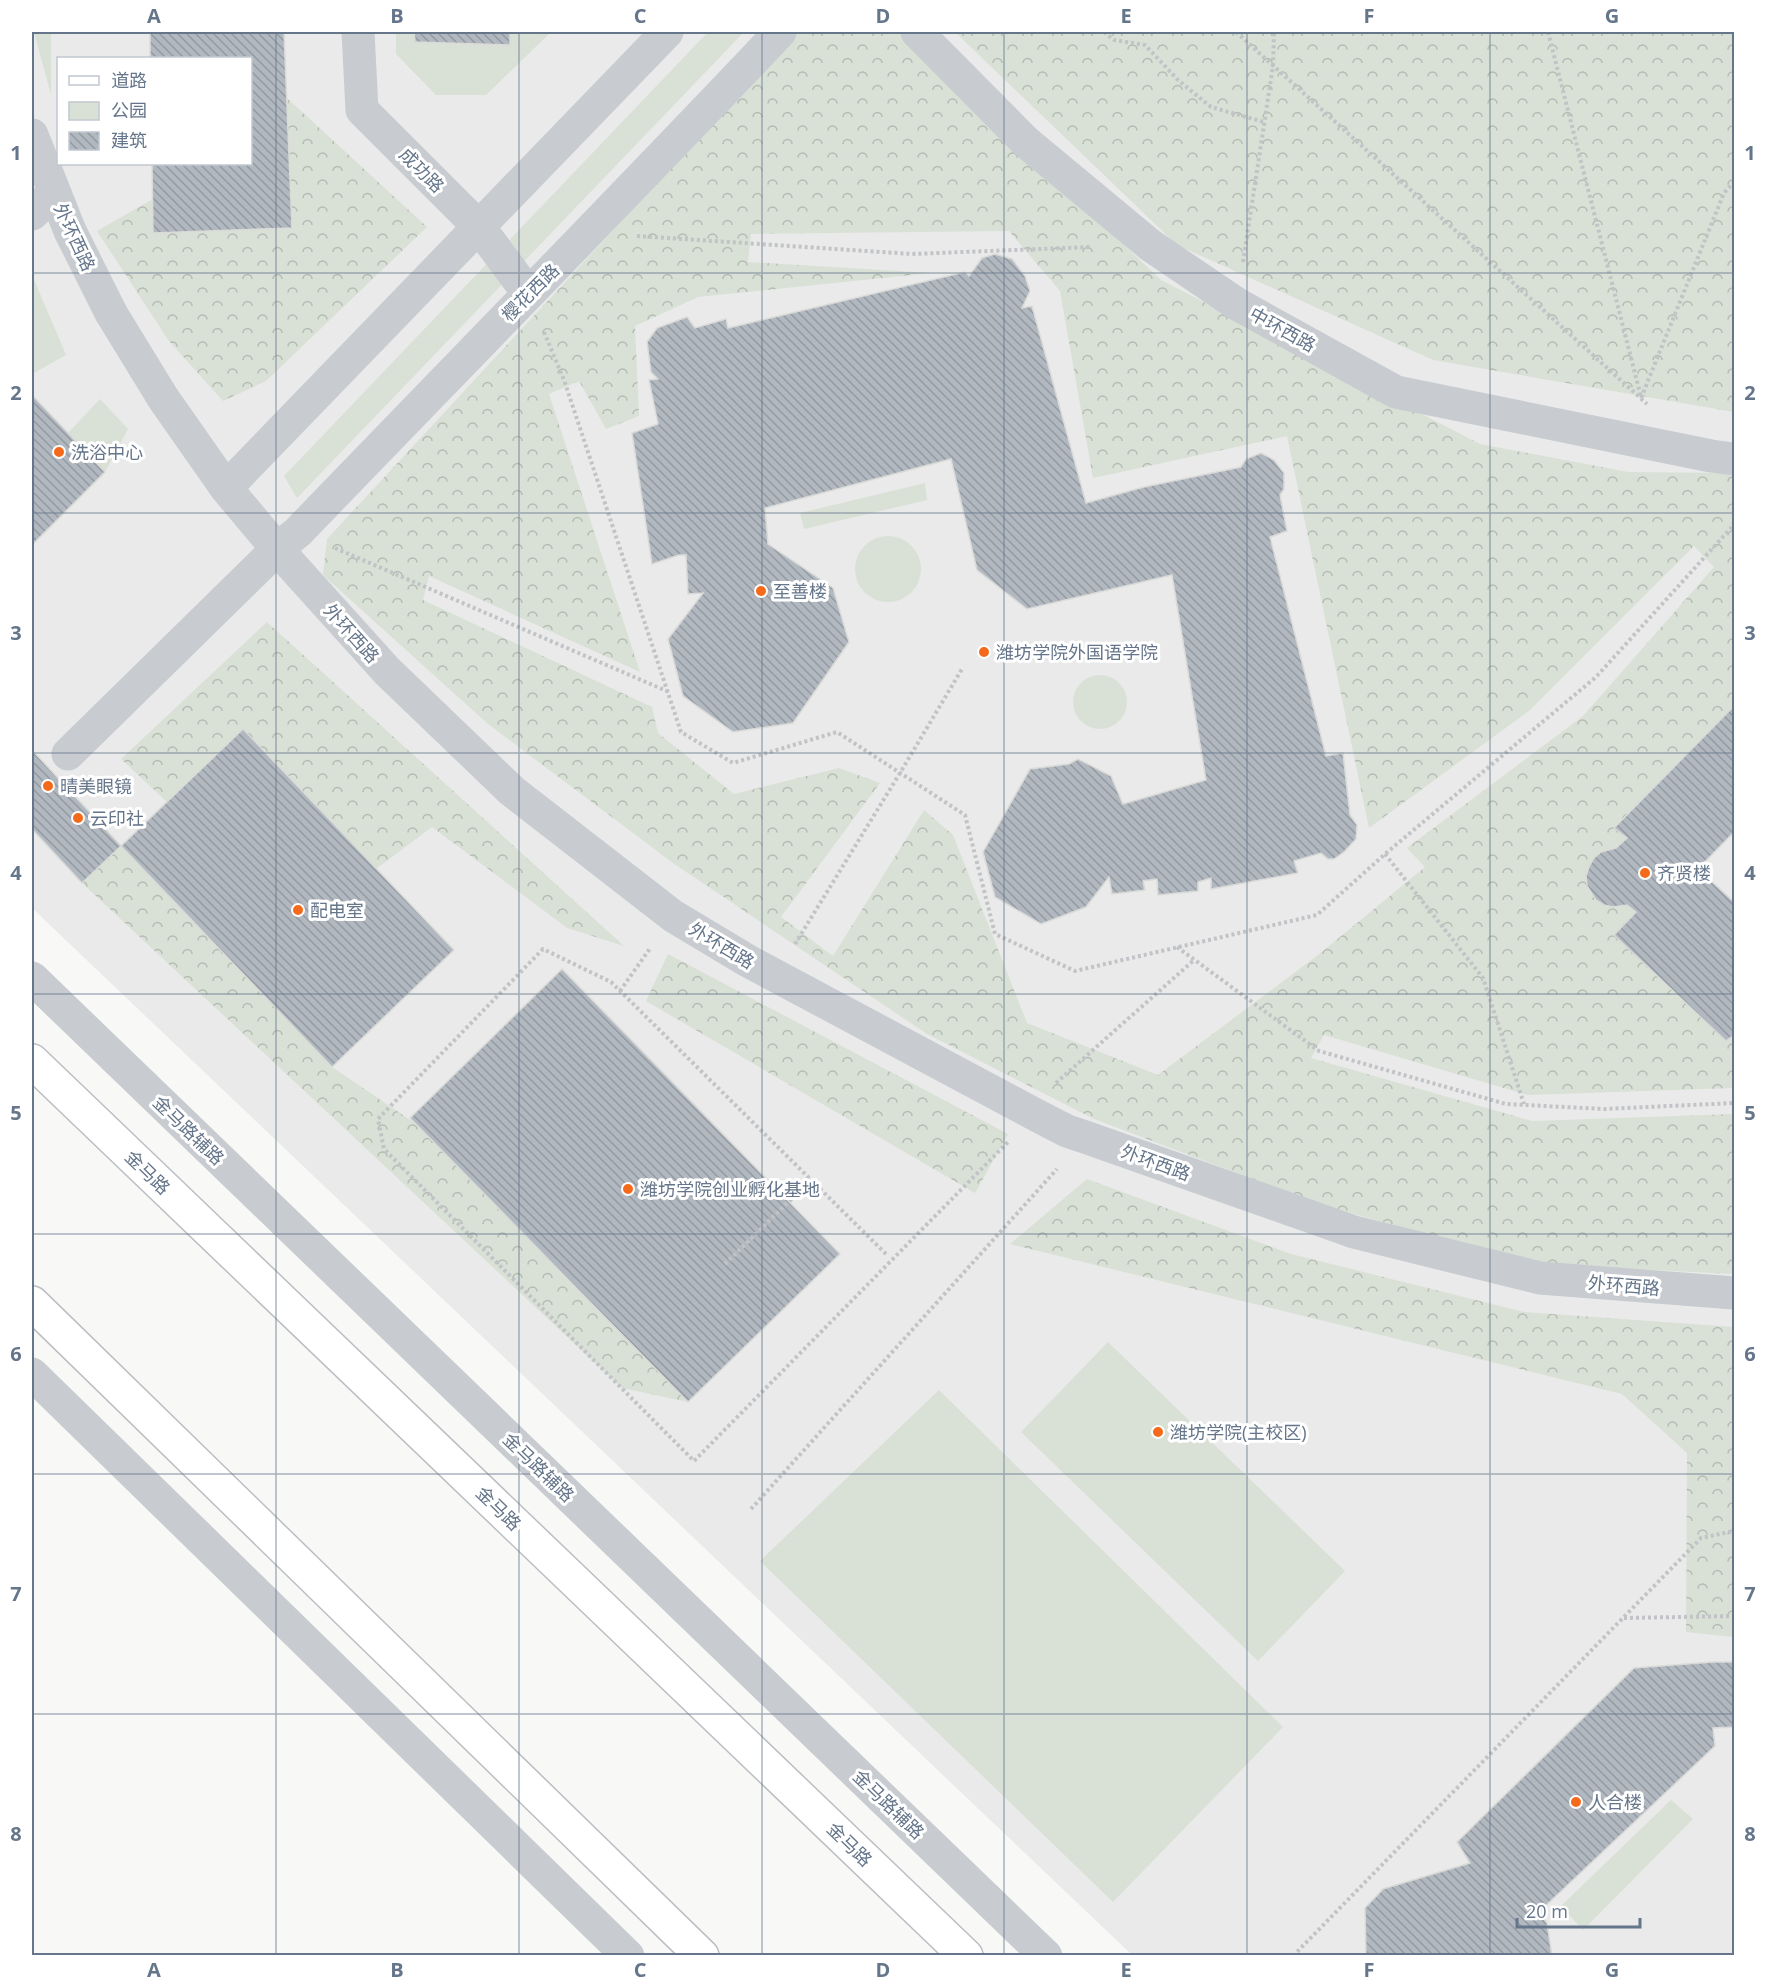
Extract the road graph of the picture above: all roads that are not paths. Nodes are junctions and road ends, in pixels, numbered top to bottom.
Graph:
1 (358, 32) edge
2 (667, 32) edge
3 (780, 32) edge
4 (917, 32) edge
5 (32, 135) edge
6 (43, 203) edge
7 (479, 227) junction
8 (528, 293) junction
9 (1734, 459) edge
10 (226, 488) junction
11 (288, 541) junction
12 (68, 754) dead end
13 (32, 978) edge
14 (32, 1061) edge
15 (1734, 1293) edge
16 (32, 1303) edge
17 (32, 1374) edge
18 (628, 1956) edge
19 (702, 1956) edge
20 (966, 1956) edge
21 (1046, 1956) edge

1 - 7 street, 成功路
2 - 7 street
3 - 8 street, 樱花西路
4 - 9 street, 中环西路
5 - 6 street, 外环西路
6 - 10 street, 外环西路
7 - 8 street, 成功路
7 - 10 street
8 - 11 street, 樱花西路
10 - 11 street, 外环西路
11 - 12 street, 樱花西路
11 - 15 street, 外环西路
13 - 21 street, 金马路辅路
14 - 20 main road, 金马路
16 - 19 main road
17 - 18 street

